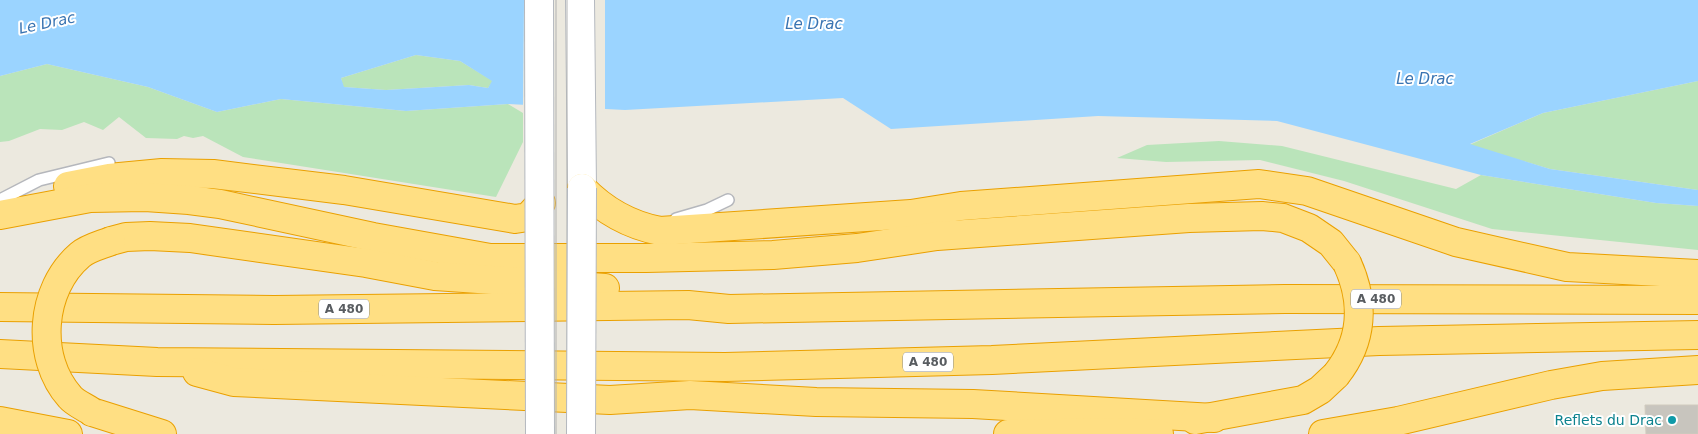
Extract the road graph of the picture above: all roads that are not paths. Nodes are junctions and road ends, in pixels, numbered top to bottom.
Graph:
1 (539, 0) edge
2 (580, 0) edge
3 (109, 163) dead end
4 (582, 188) junction
5 (728, 200) dead end
6 (0, 202) edge
7 (532, 210) junction
8 (911, 214) junction
9 (0, 215) edge
10 (1189, 218) junction
11 (646, 228) junction
12 (1698, 274) edge
13 (1698, 300) edge
14 (688, 305) junction
15 (0, 307) edge
16 (1698, 335) edge
17 (0, 354) edge
18 (157, 362) junction
19 (1698, 370) edge
20 (1214, 418) junction
21 (0, 421) edge
22 (1116, 432) junction
23 (68, 434) edge
24 (162, 434) edge
25 (540, 434) edge
26 (581, 434) edge
27 (1008, 434) edge
28 (1159, 434) edge
29 (1324, 434) edge

1 - 7 main road, bridge
2 - 4 main road
3 - 6 lane
4 - 11 highway
4 - 26 main road, bridge
5 - 11 lane
6 - 7 highway
7 - 25 main road, bridge
8 - 10 highway
8 - 11 highway
8 - 12 highway
9 - 10 highway
10 - 20 highway, bridge
13 - 14 highway, A 480
14 - 15 highway, A 480
14 - 24 highway, bridge
16 - 18 highway, A 480
17 - 18 highway, A 480
18 - 20 highway
19 - 29 highway
20 - 22 highway
21 - 23 highway
22 - 27 highway
22 - 28 highway

